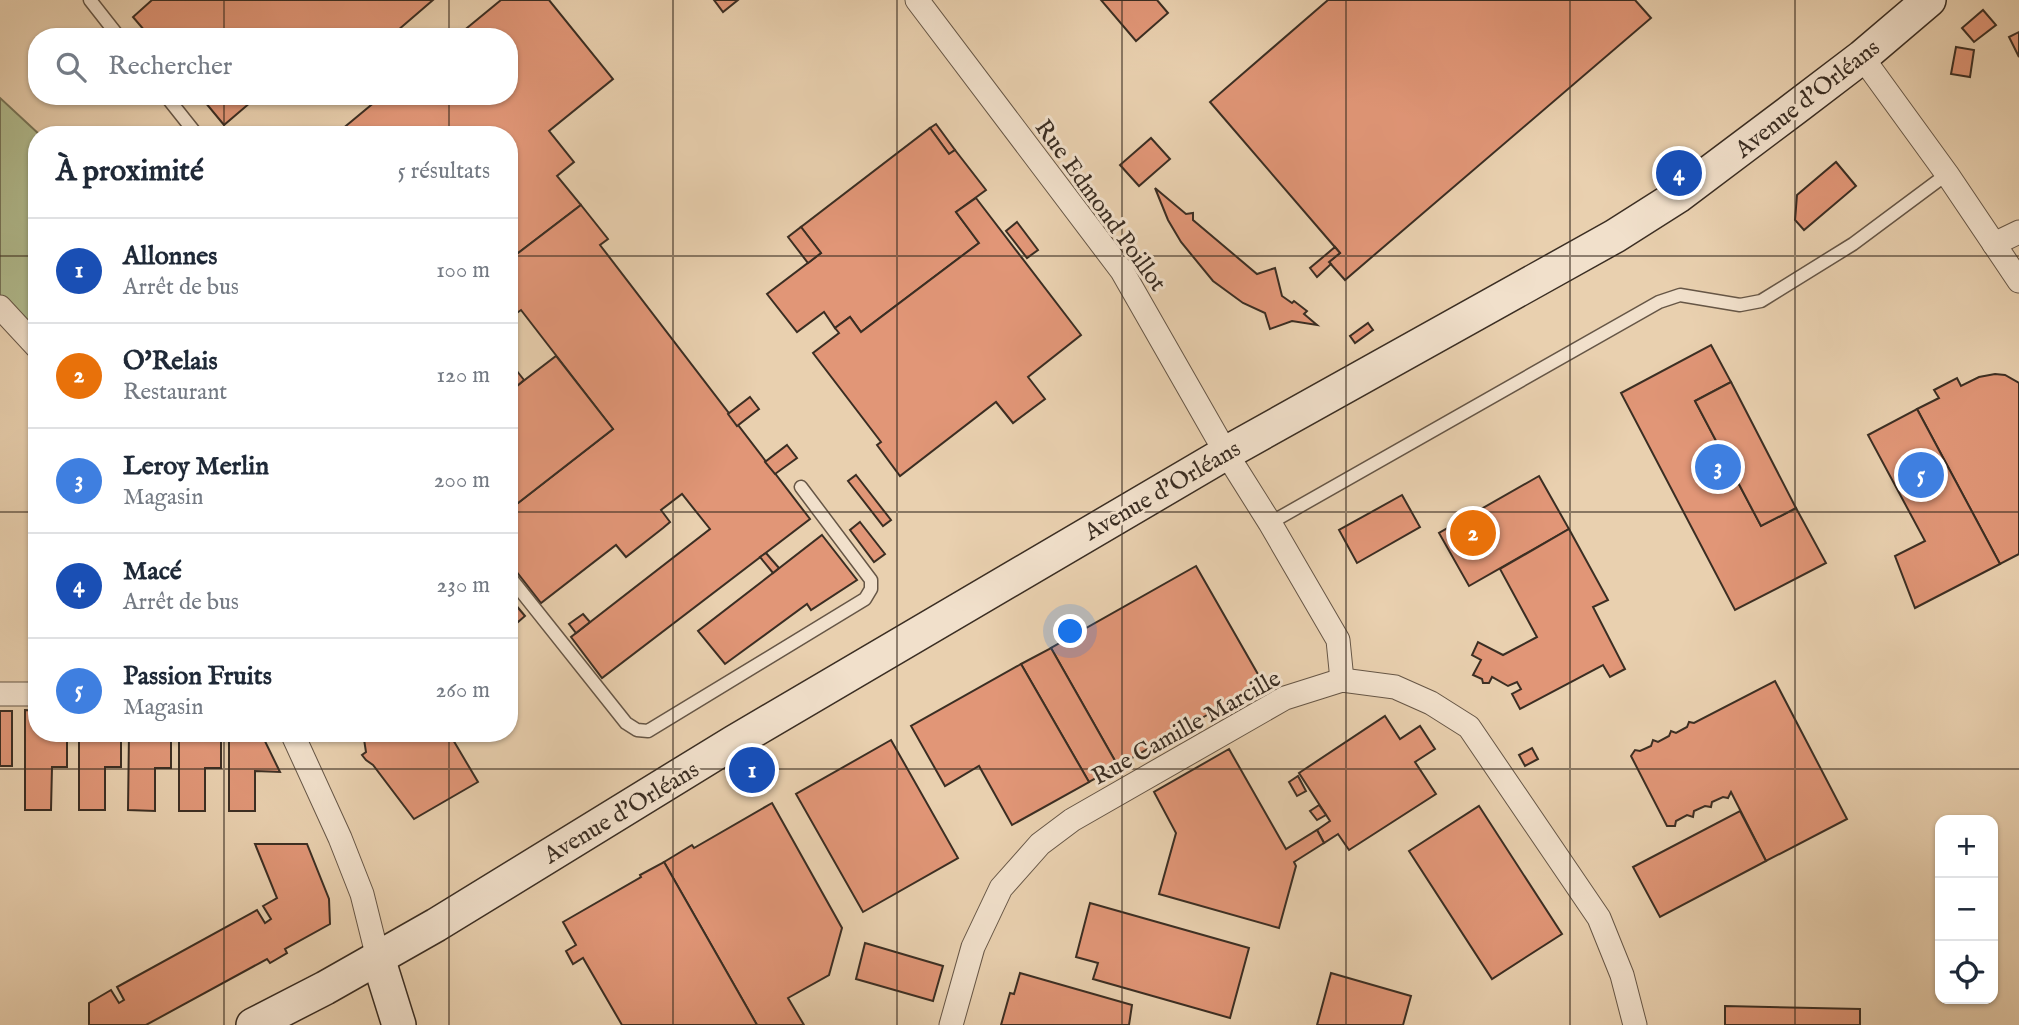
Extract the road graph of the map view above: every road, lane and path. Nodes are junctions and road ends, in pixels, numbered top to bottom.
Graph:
1 (90, 0) edge
2 (917, 0) edge
3 (1929, 0) edge
4 (112, 28) edge
5 (1862, 57) junction
6 (173, 105) edge
7 (190, 126) edge
8 (1947, 174) junction
9 (2019, 232) edge
10 (1994, 244) junction
11 (2019, 281) edge
12 (0, 307) edge
13 (28, 337) edge
14 (1226, 453) junction
15 (801, 487) dead end
16 (1270, 523) junction
17 (518, 587) edge
18 (1342, 680) junction
19 (0, 694) edge
20 (28, 694) edge
21 (296, 742) edge
22 (379, 958) junction
23 (253, 1025) edge
24 (399, 1025) edge
25 (951, 1025) edge
26 (1634, 1025) edge

1 - 4 lane
2 - 14 street, Rue Edmond Poillot
3 - 5 main road, Avenue d'Orléans
5 - 8 street
5 - 14 main road, Avenue d'Orléans
6 - 7 lane
8 - 10 street
8 - 16 lane
9 - 10 street
10 - 11 street
12 - 13 street
14 - 16 street, Rue Edmond Poillot
14 - 22 main road, Avenue d'Orléans
15 - 17 lane
16 - 18 street, Rue Edmond Poillot
18 - 25 street, Rue Camille Marcille
18 - 26 street, Rue Camille Marcille
19 - 20 street
21 - 22 street
22 - 23 main road, Avenue d'Orléans
22 - 24 main road

